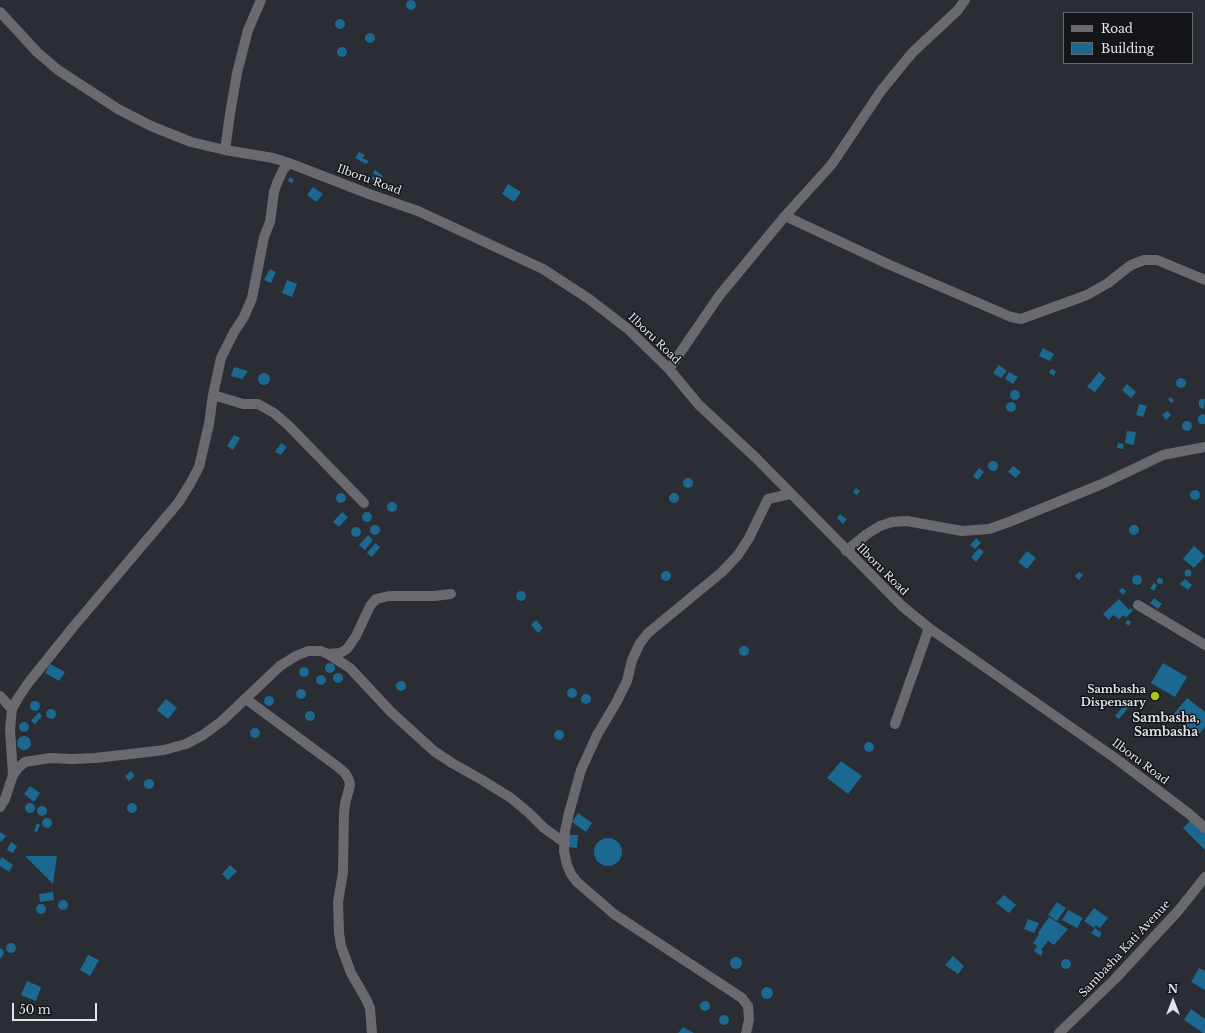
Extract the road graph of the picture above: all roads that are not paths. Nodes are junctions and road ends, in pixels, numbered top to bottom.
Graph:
1 (261, 0) edge
2 (965, 0) edge
3 (0, 12) edge
4 (225, 150) junction
5 (290, 163) junction
6 (785, 216) junction
7 (1205, 280) edge
8 (669, 369) junction
9 (213, 395) junction
10 (1205, 447) edge
11 (790, 494) junction
12 (364, 503) dead end
13 (846, 551) junction
14 (451, 594) dead end
15 (1138, 605) dead end
16 (929, 628) junction
17 (1205, 645) edge
18 (328, 654) junction
19 (0, 696) edge
20 (246, 699) junction
21 (12, 709) junction
22 (895, 724) dead end
23 (14, 775) junction
24 (0, 807) edge
25 (1205, 828) edge
26 (565, 843) junction
27 (1205, 877) edge
28 (372, 1033) edge
29 (746, 1033) edge
30 (1059, 1033) edge

1 - 4 street
2 - 6 street
3 - 4 street, Ilboru Road
4 - 5 street, Ilboru Road
5 - 8 street, Ilboru Road
5 - 9 street
6 - 7 street
6 - 8 street
8 - 11 street, Ilboru Road
9 - 12 street
9 - 21 street
10 - 13 street
11 - 13 street, Ilboru Road
11 - 26 street
13 - 16 street, Ilboru Road
14 - 18 street
15 - 17 street
16 - 22 street
16 - 25 street, Ilboru Road
18 - 20 street
18 - 26 street
19 - 21 street
20 - 23 street
20 - 28 street
21 - 23 street
23 - 24 street
26 - 29 street
27 - 30 street, Sambasha Kati Avenue

